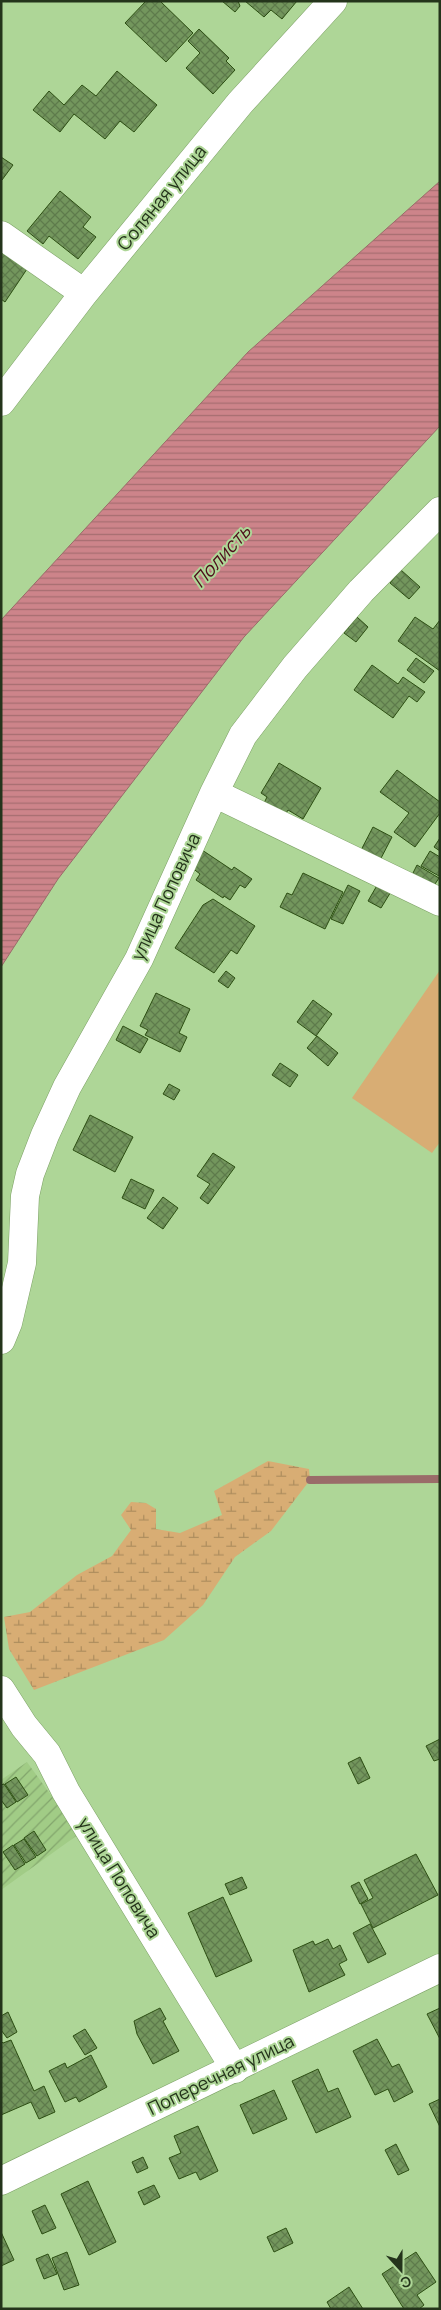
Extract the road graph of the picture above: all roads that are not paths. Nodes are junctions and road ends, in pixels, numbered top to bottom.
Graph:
1 (333, 1) edge
2 (1, 235) edge
3 (84, 293) junction
4 (1, 402) edge
5 (440, 511) edge
6 (214, 793) junction
7 (440, 902) edge
8 (1, 1340) edge
9 (1, 1690) edge
10 (440, 1968) edge
11 (235, 2069) junction
12 (1, 2181) edge

1 - 3 street, Соляная улица
2 - 3 street
3 - 4 street, Соляная улица
5 - 6 street, улица Поповича
6 - 7 street
6 - 8 street, улица Поповича
9 - 11 street, улица Поповича
10 - 11 street, Поперечная улица
11 - 12 street, Поперечная улица

